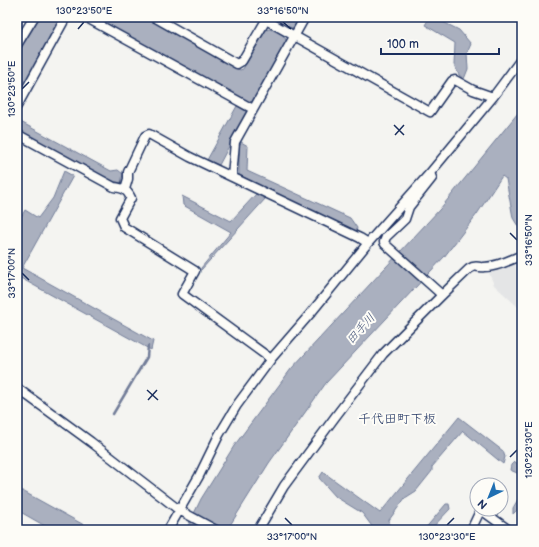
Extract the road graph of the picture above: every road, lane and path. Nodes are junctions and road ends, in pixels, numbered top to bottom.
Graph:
1 (34, 17) edge
2 (66, 17) edge
3 (85, 17) edge
4 (154, 17) edge
5 (305, 17) edge
6 (268, 20) edge
7 (291, 34) junction
8 (17, 45) edge
9 (522, 58) edge
10 (493, 97) junction
11 (17, 106) edge
12 (253, 109) junction
13 (17, 134) edge
14 (430, 172) junction
15 (232, 178) junction
16 (125, 189) junction
17 (368, 243) junction
18 (522, 256) edge
19 (440, 293) junction
20 (271, 358) junction
21 (17, 388) edge
22 (182, 512) junction
23 (168, 530) edge
24 (216, 530) edge
25 (258, 530) edge
26 (471, 530) edge
27 (509, 530) edge

1 - 8 street
2 - 11 street
3 - 12 street
4 - 6 street
5 - 7 street
6 - 7 street
7 - 10 street
7 - 12 street
9 - 10 street
10 - 14 street
12 - 15 street
13 - 16 street
14 - 17 street
14 - 19 street
15 - 16 street
15 - 17 street
16 - 20 street
17 - 20 street
18 - 19 street
19 - 25 street
20 - 22 street
21 - 22 street
22 - 23 street
22 - 24 street
26 - 27 street

